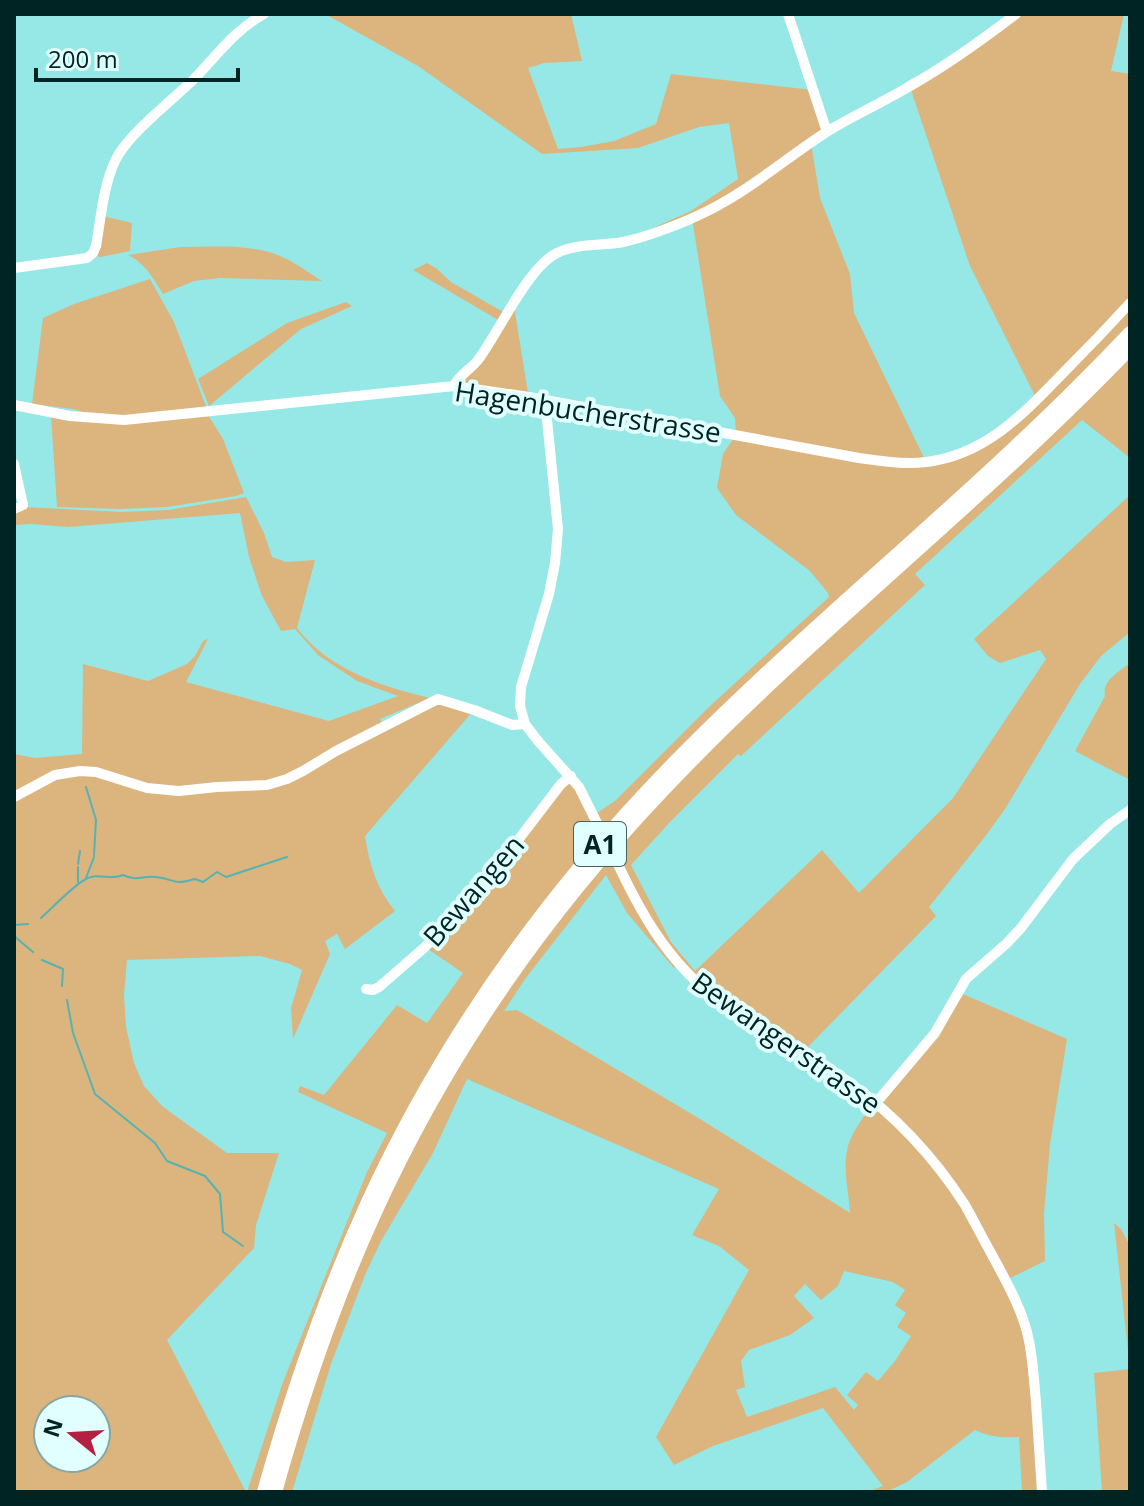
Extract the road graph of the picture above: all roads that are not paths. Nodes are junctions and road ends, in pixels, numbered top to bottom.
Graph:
1 (264, 14) edge
2 (788, 14) edge
3 (1016, 14) edge
4 (827, 132) junction
5 (14, 268) edge
6 (1130, 303) edge
7 (1130, 333) edge
8 (1130, 348) edge
9 (454, 386) junction
10 (545, 400) junction
11 (14, 405) edge
12 (14, 464) edge
13 (18, 507) edge
14 (525, 724) junction
15 (571, 776) junction
16 (14, 797) edge
17 (1130, 810) edge
18 (599, 827) dead end
19 (615, 858) dead end
20 (366, 989) dead end
21 (876, 1103) junction
22 (264, 1492) edge
23 (275, 1492) edge
24 (1042, 1492) edge

1 - 5 street
2 - 4 street
3 - 4 street
4 - 9 street
6 - 10 street, Hagenbucherstrasse
7 - 22 highway, A1
8 - 23 highway, A1
9 - 10 street, Hagenbucherstrasse
9 - 11 street, Hagenbucherstrasse
10 - 14 street
12 - 13 street
14 - 15 street
14 - 16 street
15 - 18 street
15 - 20 street, Bewangen
17 - 21 street
19 - 21 street, Bewangerstrasse
21 - 24 street, Bewangerstrasse

